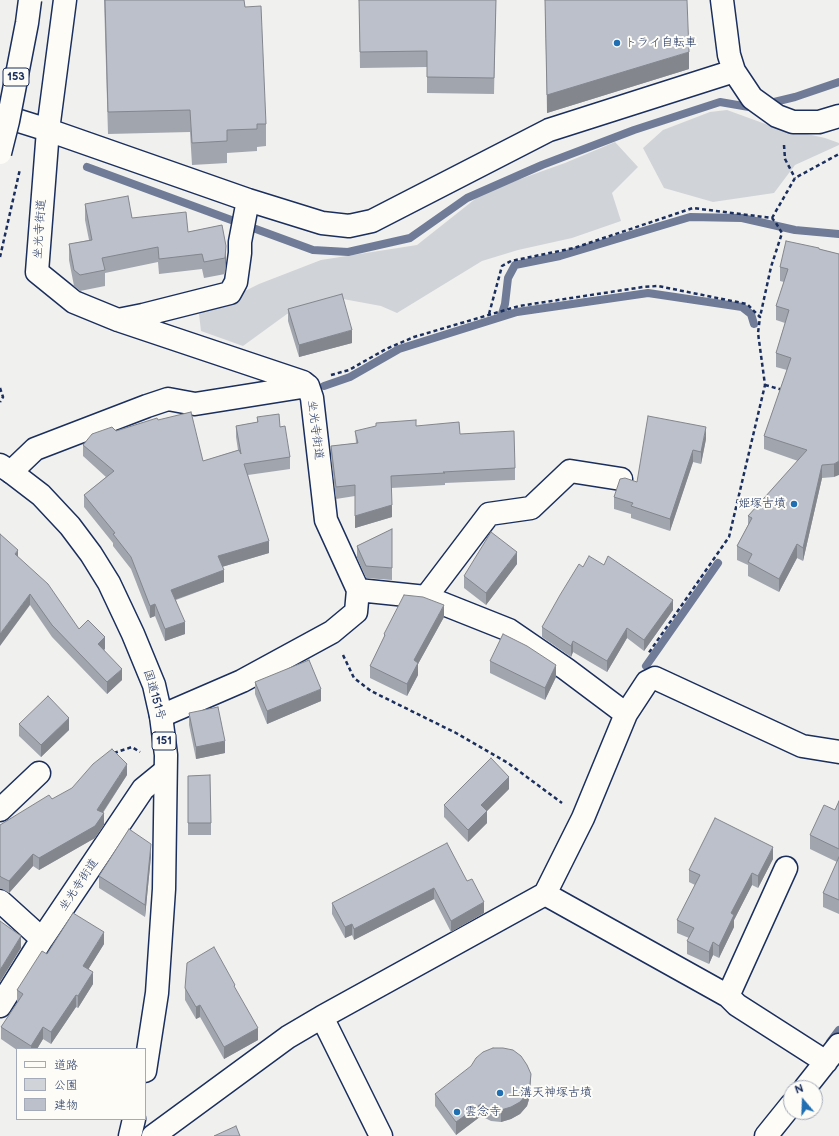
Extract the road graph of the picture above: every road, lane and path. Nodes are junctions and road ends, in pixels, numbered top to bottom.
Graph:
1 (30, 0) edge
2 (65, 0) edge
3 (722, 0) edge
4 (734, 71) junction
5 (0, 115) edge
6 (839, 116) edge
7 (785, 119) junction
8 (48, 130) junction
9 (0, 153) edge
10 (839, 154) edge
11 (795, 178) junction
12 (247, 207) junction
13 (772, 218) junction
14 (490, 314) junction
15 (760, 317) junction
16 (118, 320) junction
17 (305, 384) junction
18 (765, 385) junction
19 (0, 388) edge
20 (786, 391) edge
21 (0, 402) edge
22 (5, 468) edge
23 (621, 479) edge
24 (358, 590) junction
25 (426, 597) junction
26 (332, 632) junction
27 (647, 682) junction
28 (626, 714) junction
29 (161, 716) junction
30 (839, 752) edge
31 (142, 753) dead end
32 (112, 755) edge
33 (165, 771) junction
34 (39, 773) dead end
35 (0, 810) edge
36 (582, 818) junction
37 (786, 868) dead end
38 (545, 894) junction
39 (4, 908) edge
40 (42, 939) junction
41 (728, 996) junction
42 (0, 1006) edge
43 (322, 1017) junction
44 (833, 1053) edge
45 (146, 1064) edge
46 (811, 1080) edge
47 (783, 1114) edge
48 (134, 1120) edge
49 (130, 1136) edge
50 (153, 1136) edge
51 (381, 1136) edge
52 (766, 1136) edge

1 - 9 main road, 153, bridge
2 - 8 main road
3 - 4 main road
4 - 7 main road
4 - 12 main road
5 - 8 main road
6 - 7 main road
7 - 11 path
8 - 12 main road
8 - 16 main road, 坐光寺街道
10 - 11 path
11 - 13 path
12 - 16 main road
13 - 14 path
13 - 15 path
14 - 15 path
14 - 17 path
15 - 18 path
16 - 17 main road, 坐光寺街道
17 - 22 main road
17 - 24 main road, 坐光寺街道
18 - 20 path
18 - 27 path
19 - 21 path
22 - 29 main road, 国道151号 / 151
23 - 25 main road
24 - 25 main road
24 - 26 main road, 坐光寺街道
25 - 28 main road
26 - 29 main road, 坐光寺街道
26 - 36 path
27 - 28 main road
27 - 30 main road
28 - 36 main road
29 - 33 main road, 国道151号 / 151
31 - 32 path
33 - 40 main road, 坐光寺街道
33 - 45 main road, 国道151号 / 151
34 - 35 main road
36 - 38 main road
37 - 41 main road
38 - 41 main road
38 - 43 main road
39 - 40 main road
40 - 42 main road, 坐光寺街道
41 - 44 main road
43 - 50 main road
43 - 51 main road
44 - 46 main road
47 - 52 main road
48 - 49 main road

